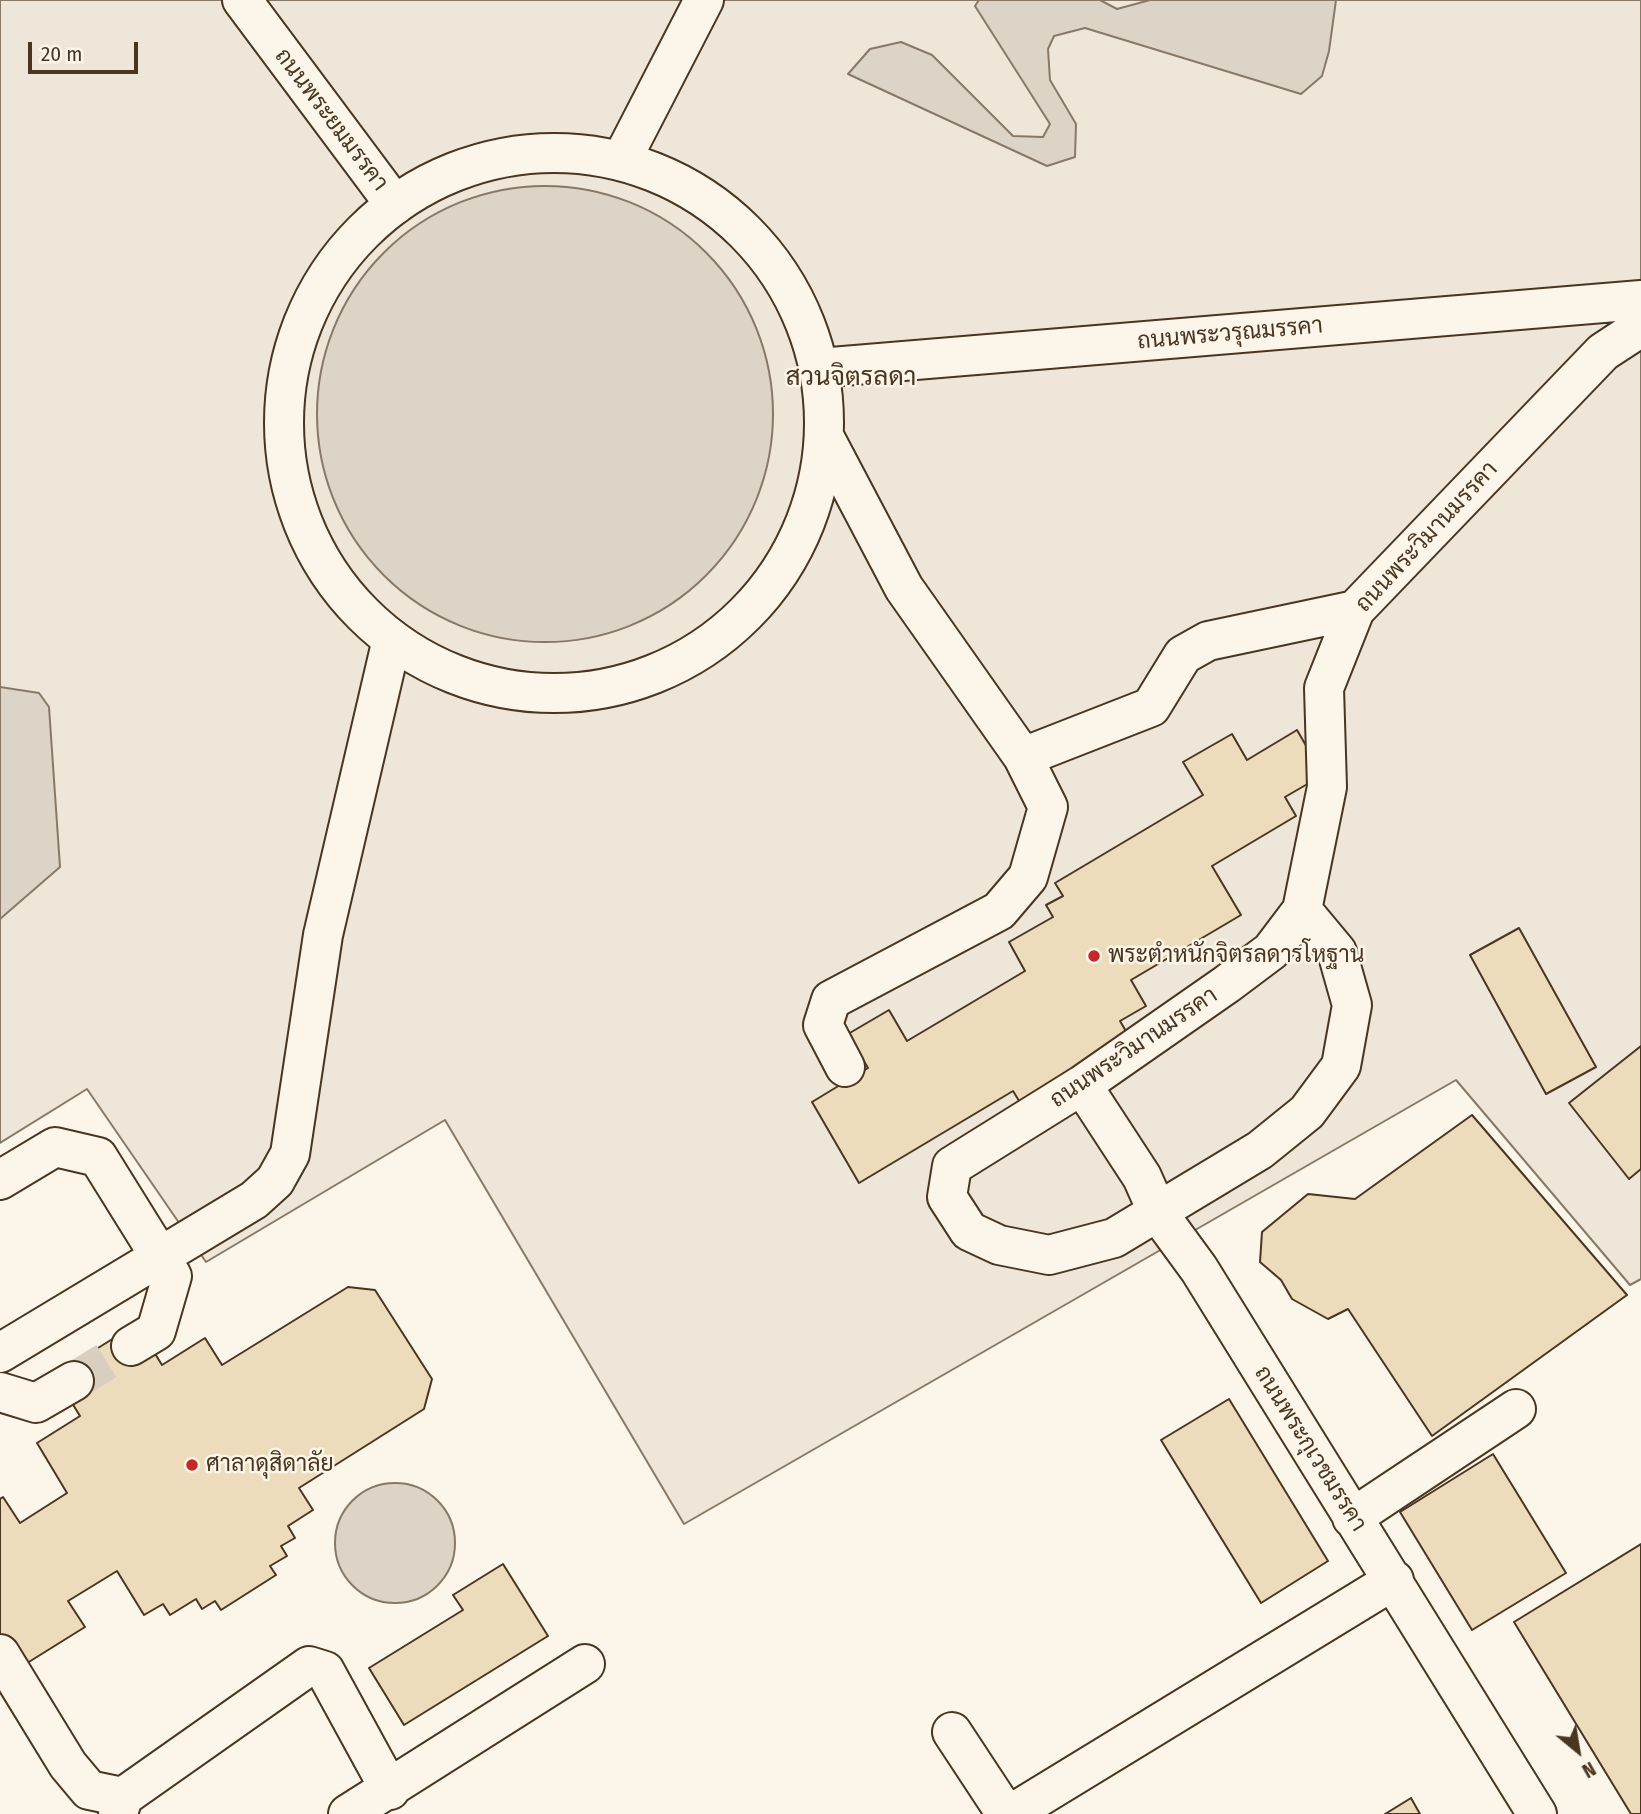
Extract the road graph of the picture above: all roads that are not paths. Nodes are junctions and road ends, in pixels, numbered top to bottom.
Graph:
1 (242, 0) edge
2 (704, 0) edge
3 (621, 161) junction
4 (395, 205) junction
5 (1641, 300) edge
6 (1641, 327) edge
7 (819, 368) junction
8 (825, 438) junction
9 (1355, 610) junction
10 (392, 639) junction
11 (1023, 757) junction
12 (1301, 910) junction
13 (845, 1067) dead end
14 (1082, 1085) junction
15 (0, 1180) edge
16 (1158, 1213) junction
17 (161, 1257) junction
18 (131, 1346) tunnel mouth
19 (0, 1353) edge
20 (74, 1381) tunnel mouth
21 (0, 1392) edge
22 (1516, 1409) dead end
23 (1352, 1518) junction
24 (1394, 1580) junction
25 (0, 1654) edge
26 (585, 1664) dead end
27 (952, 1732) dead end
28 (390, 1790) junction
29 (120, 1806) edge
30 (348, 1814) edge
31 (1008, 1814) edge
32 (1537, 1814) edge

1 - 4 street, ถนนพระยมมรรคา
2 - 3 street
3 - 4 street
3 - 7 street
4 - 10 street
5 - 7 street, ถนนพระวรุณมรรคา
6 - 9 street, ถนนพระวิมานมรรคา
7 - 8 street
8 - 10 street
8 - 11 street
9 - 11 street
9 - 12 street, ถนนพระวิมานมรรคา
10 - 17 street
11 - 13 street
12 - 14 street, ถนนพระวิมานมรรคา
12 - 16 street
14 - 16 street, ถนนพระกุเวชมรรคา
14 - 16 street, ถนนพระวิมานมรรคา
15 - 17 street
16 - 23 street, ถนนพระกุเวชมรรคา
17 - 18 street
17 - 19 street
20 - 21 street
22 - 23 street
23 - 24 street, ถนนพระกุเวชมรรคา
24 - 31 street
24 - 32 street, ถนนพระกุเวชมรรคา
25 - 29 street
26 - 28 street
27 - 31 street
28 - 29 street
28 - 30 street

